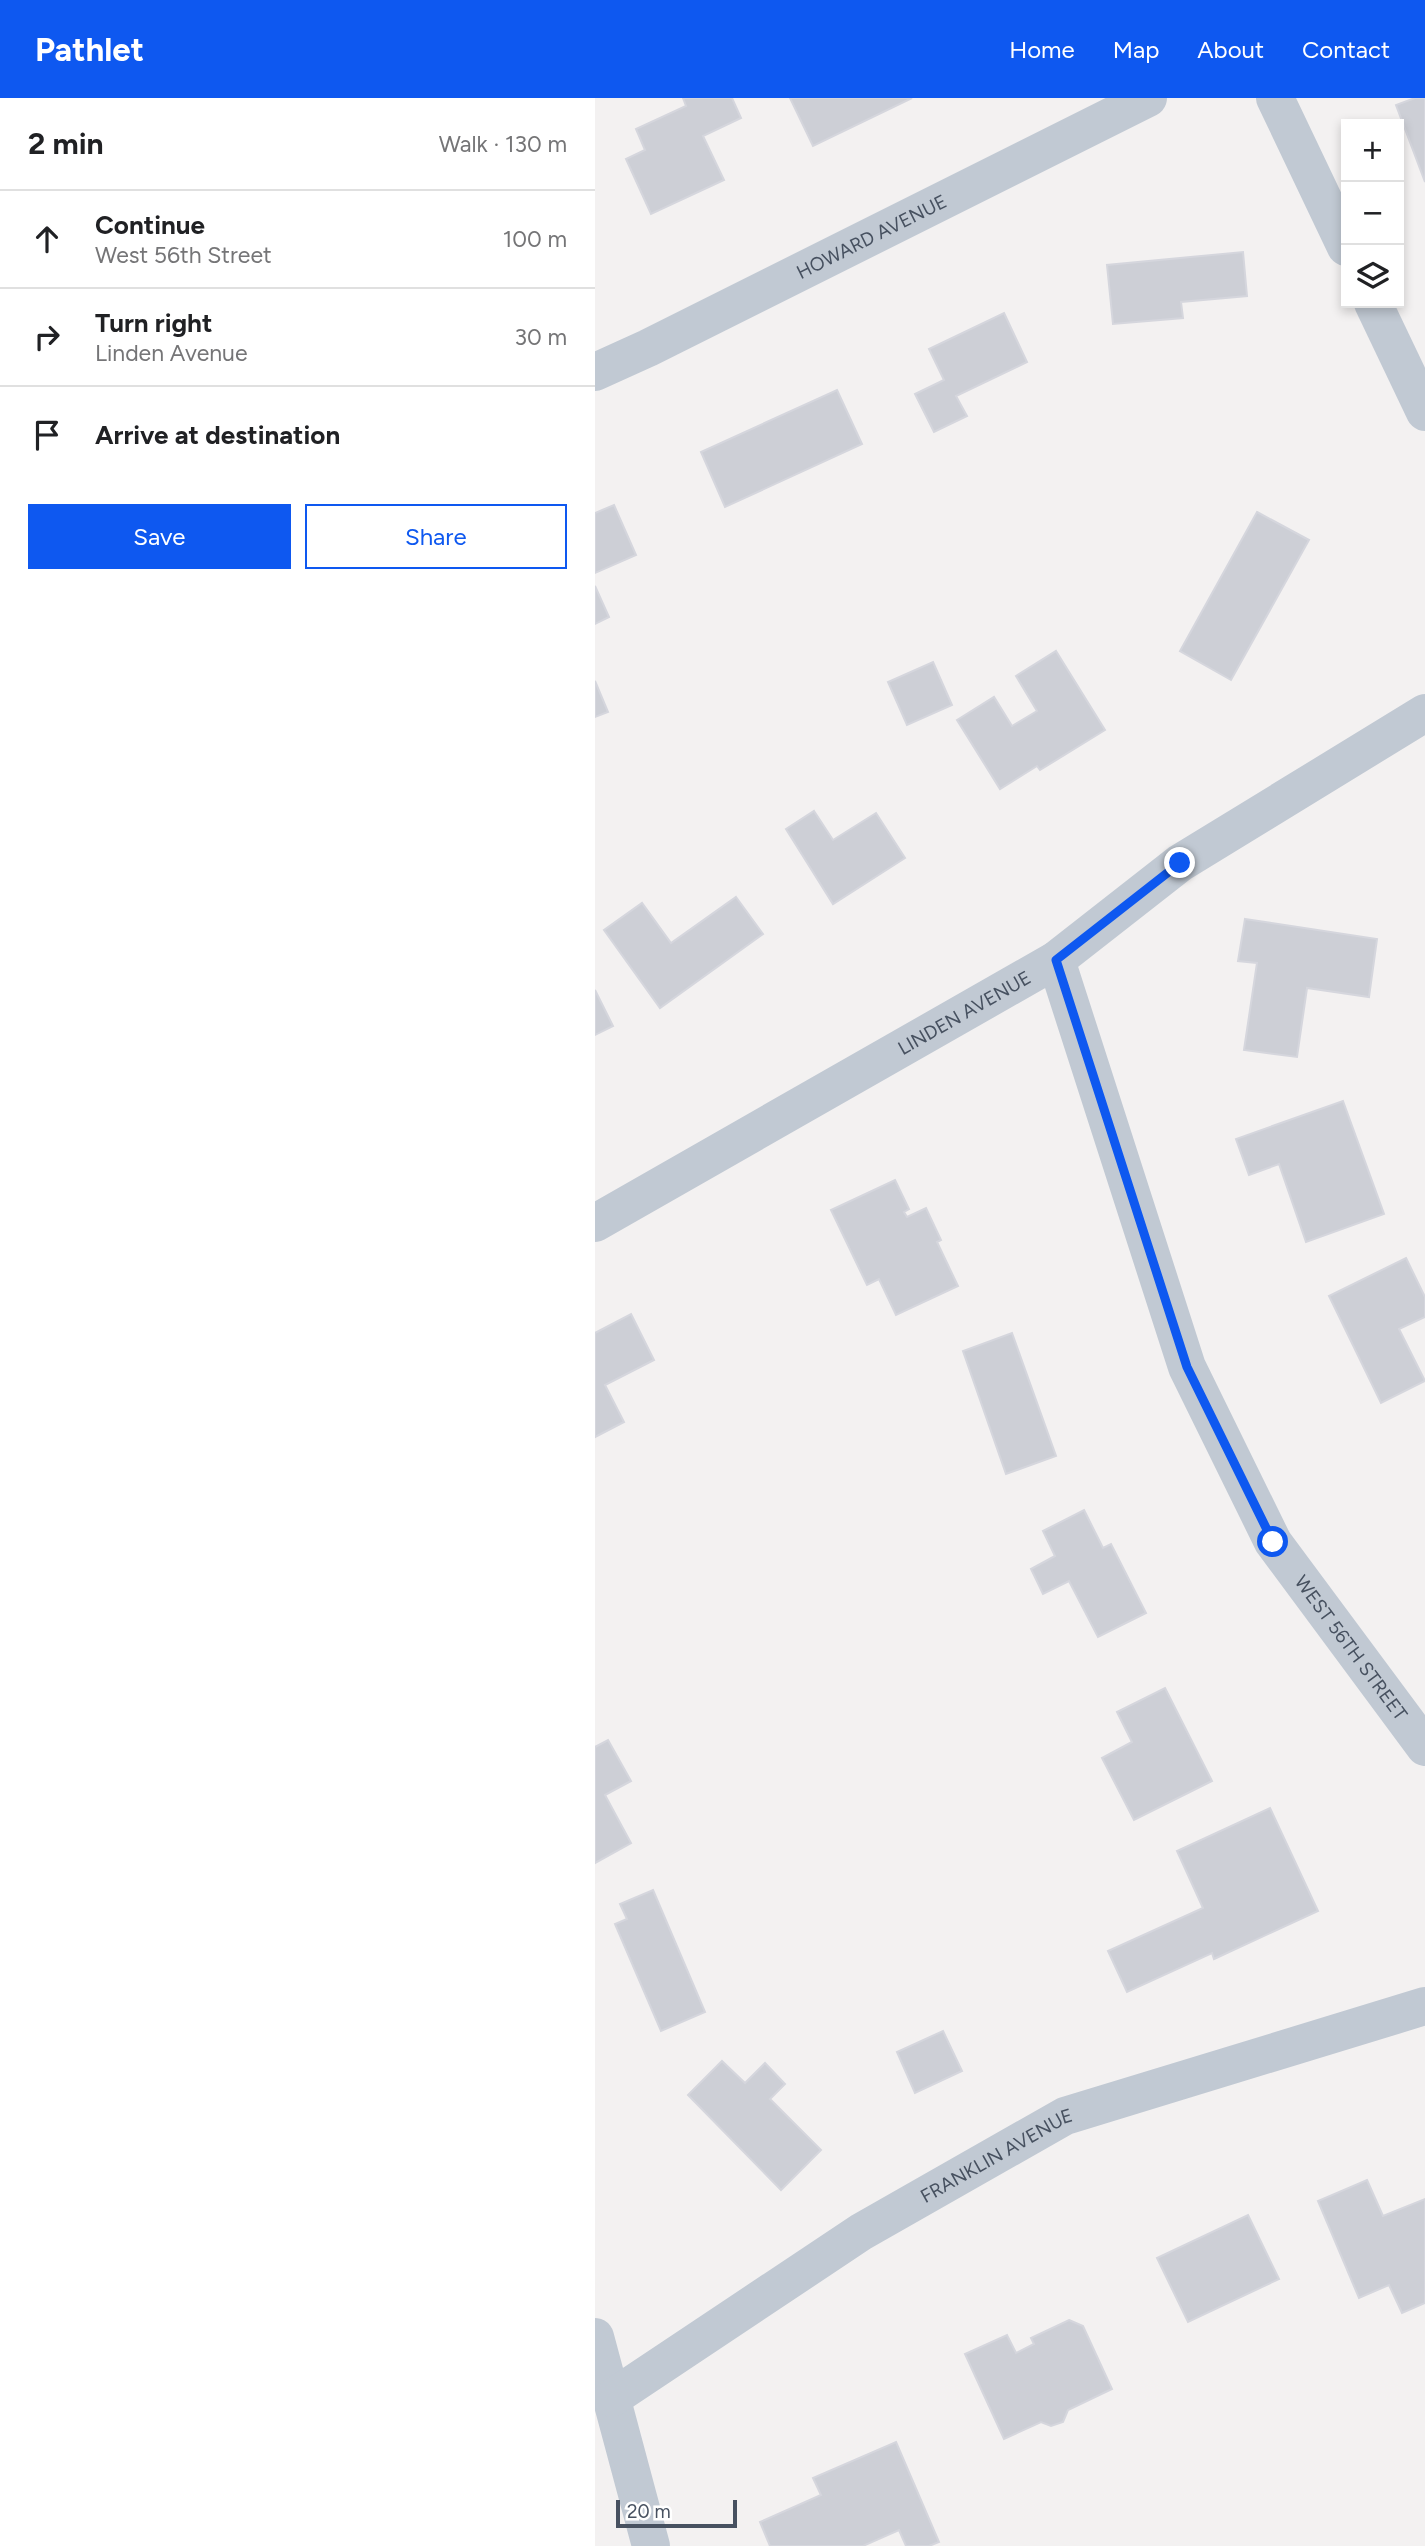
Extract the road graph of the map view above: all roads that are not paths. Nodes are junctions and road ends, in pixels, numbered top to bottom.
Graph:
1 (1148, 98) edge
2 (1275, 98) edge
3 (1345, 245) edge
4 (1375, 308) edge
5 (595, 372) edge
6 (1425, 412) edge
7 (1425, 713) edge
8 (1056, 960) junction
9 (595, 1223) edge
10 (1425, 1747) edge
11 (1425, 2006) edge
12 (595, 2337) edge
13 (612, 2398) junction
14 (650, 2546) edge

1 - 5 street, HOWARD AVENUE
2 - 3 street
4 - 6 street
7 - 8 street, LINDEN AVENUE
8 - 9 street, LINDEN AVENUE
8 - 10 street, WEST 56TH STREET
11 - 13 street, FRANKLIN AVENUE
12 - 13 street
13 - 14 street

